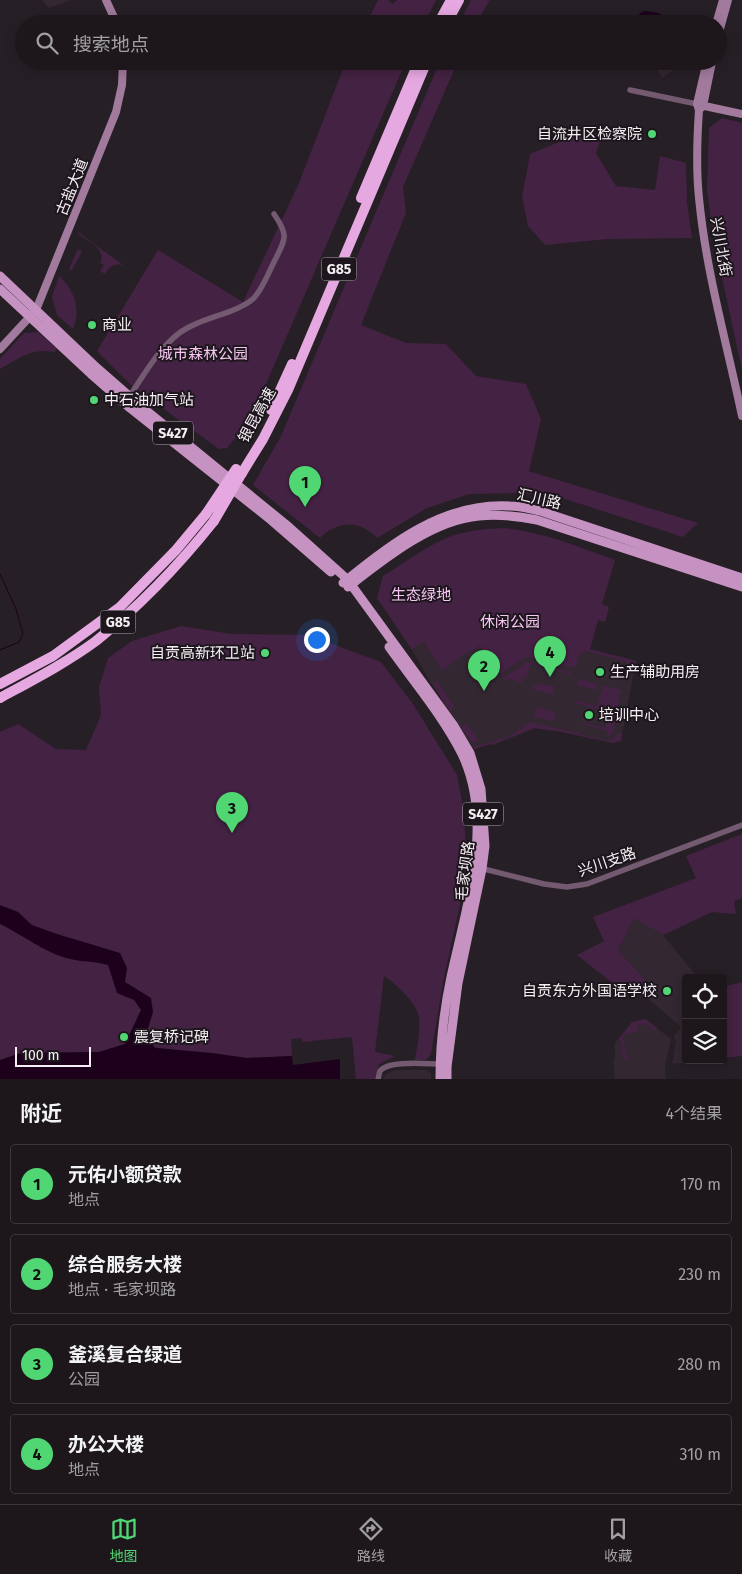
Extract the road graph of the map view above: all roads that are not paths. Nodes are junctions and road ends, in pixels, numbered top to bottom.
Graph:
1 (106, 0) edge
2 (451, 0) edge
3 (459, 0) edge
4 (723, 0) edge
5 (728, 0) edge
6 (113, 15) edge
7 (443, 15) edge
8 (451, 15) edge
9 (719, 15) edge
10 (724, 15) edge
11 (123, 70) edge
12 (415, 70) edge
13 (423, 70) edge
14 (706, 70) edge
15 (710, 70) edge
16 (630, 90) dead end
17 (700, 107) junction
18 (742, 114) edge
19 (274, 214) dead end
20 (0, 276) edge
21 (0, 289) edge
22 (32, 314) junction
23 (0, 348) edge
24 (129, 397) junction
25 (742, 416) edge
26 (239, 471) junction
27 (742, 578) edge
28 (347, 583) junction
29 (742, 587) edge
30 (0, 684) edge
31 (0, 698) edge
32 (742, 825) edge
33 (478, 868) junction
34 (440, 1064) junction
35 (378, 1079) edge
36 (440, 1079) edge
37 (447, 1079) edge

1 - 6 street
2 - 7 highway
3 - 8 highway
4 - 9 street
5 - 10 street
11 - 22 street, 古盐大道
12 - 26 highway, 银昆高速 / G85
13 - 26 highway, 银昆高速 / G85
14 - 17 street
15 - 17 street
16 - 17 street
17 - 18 street
17 - 25 street, 兴川北街
19 - 24 street
20 - 22 main road, S427
21 - 22 main road, S427
22 - 23 street
22 - 24 main road, S427
22 - 28 main road, S427
24 - 28 main road, S427
26 - 30 highway, 银昆高速 / G85, bridge
26 - 31 highway, 银昆高速 / G85, bridge
27 - 28 main road, 汇川路
28 - 29 main road, 汇川路
28 - 33 main road, 毛家坝路 / S427
32 - 33 street, 兴川支路
33 - 34 main road, 毛家坝路 / S427
33 - 37 main road, 毛家坝路 / S427
34 - 35 street
34 - 36 main road, 毛家坝路 / S427

